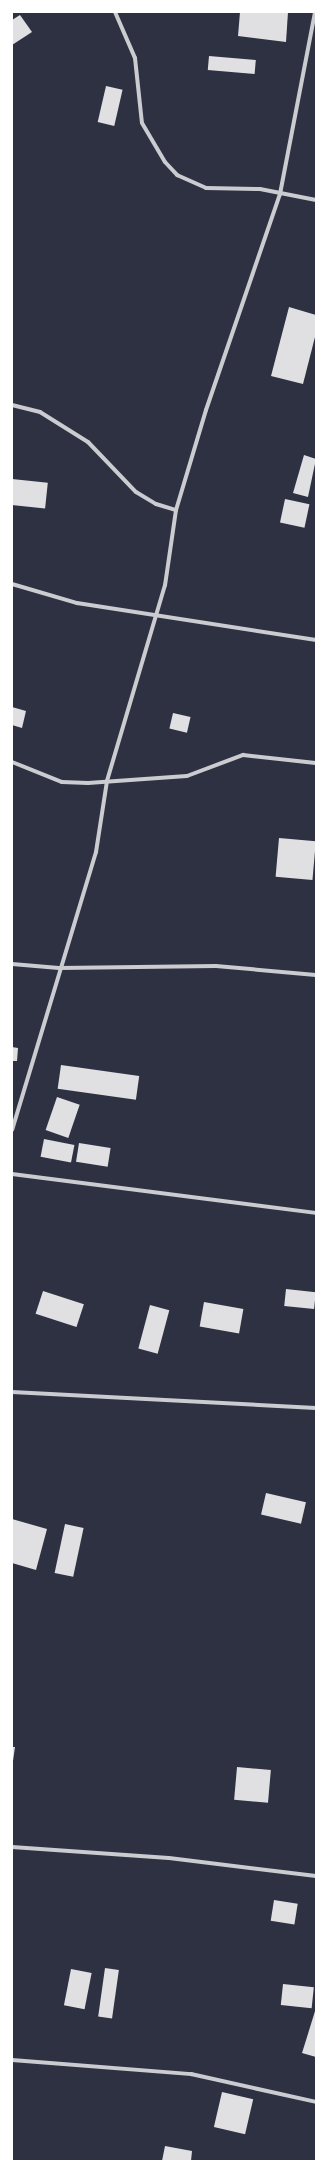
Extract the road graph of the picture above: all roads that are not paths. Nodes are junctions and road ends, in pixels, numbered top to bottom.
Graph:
1 (115, 12) edge
2 (315, 12) edge
3 (280, 194) junction
4 (316, 200) edge
5 (12, 405) edge
6 (176, 510) junction
7 (12, 584) edge
8 (154, 617) junction
9 (316, 640) edge
10 (12, 762) edge
11 (316, 763) edge
12 (107, 781) junction
13 (12, 964) edge
14 (58, 968) junction
15 (316, 976) edge
16 (12, 1130) edge
17 (12, 1174) edge
18 (316, 1213) edge
19 (12, 1392) edge
20 (316, 1408) edge
21 (12, 1847) edge
22 (316, 1876) edge
23 (12, 2060) edge
24 (316, 2102) edge

1 - 3 street
2 - 3 street
3 - 4 street
3 - 6 street
5 - 6 street
6 - 8 street
7 - 8 street
8 - 9 street
8 - 12 street
10 - 12 street
11 - 12 street
12 - 14 street
13 - 14 street
14 - 15 street
14 - 16 street
17 - 18 street
19 - 20 street
21 - 22 street
23 - 24 street

